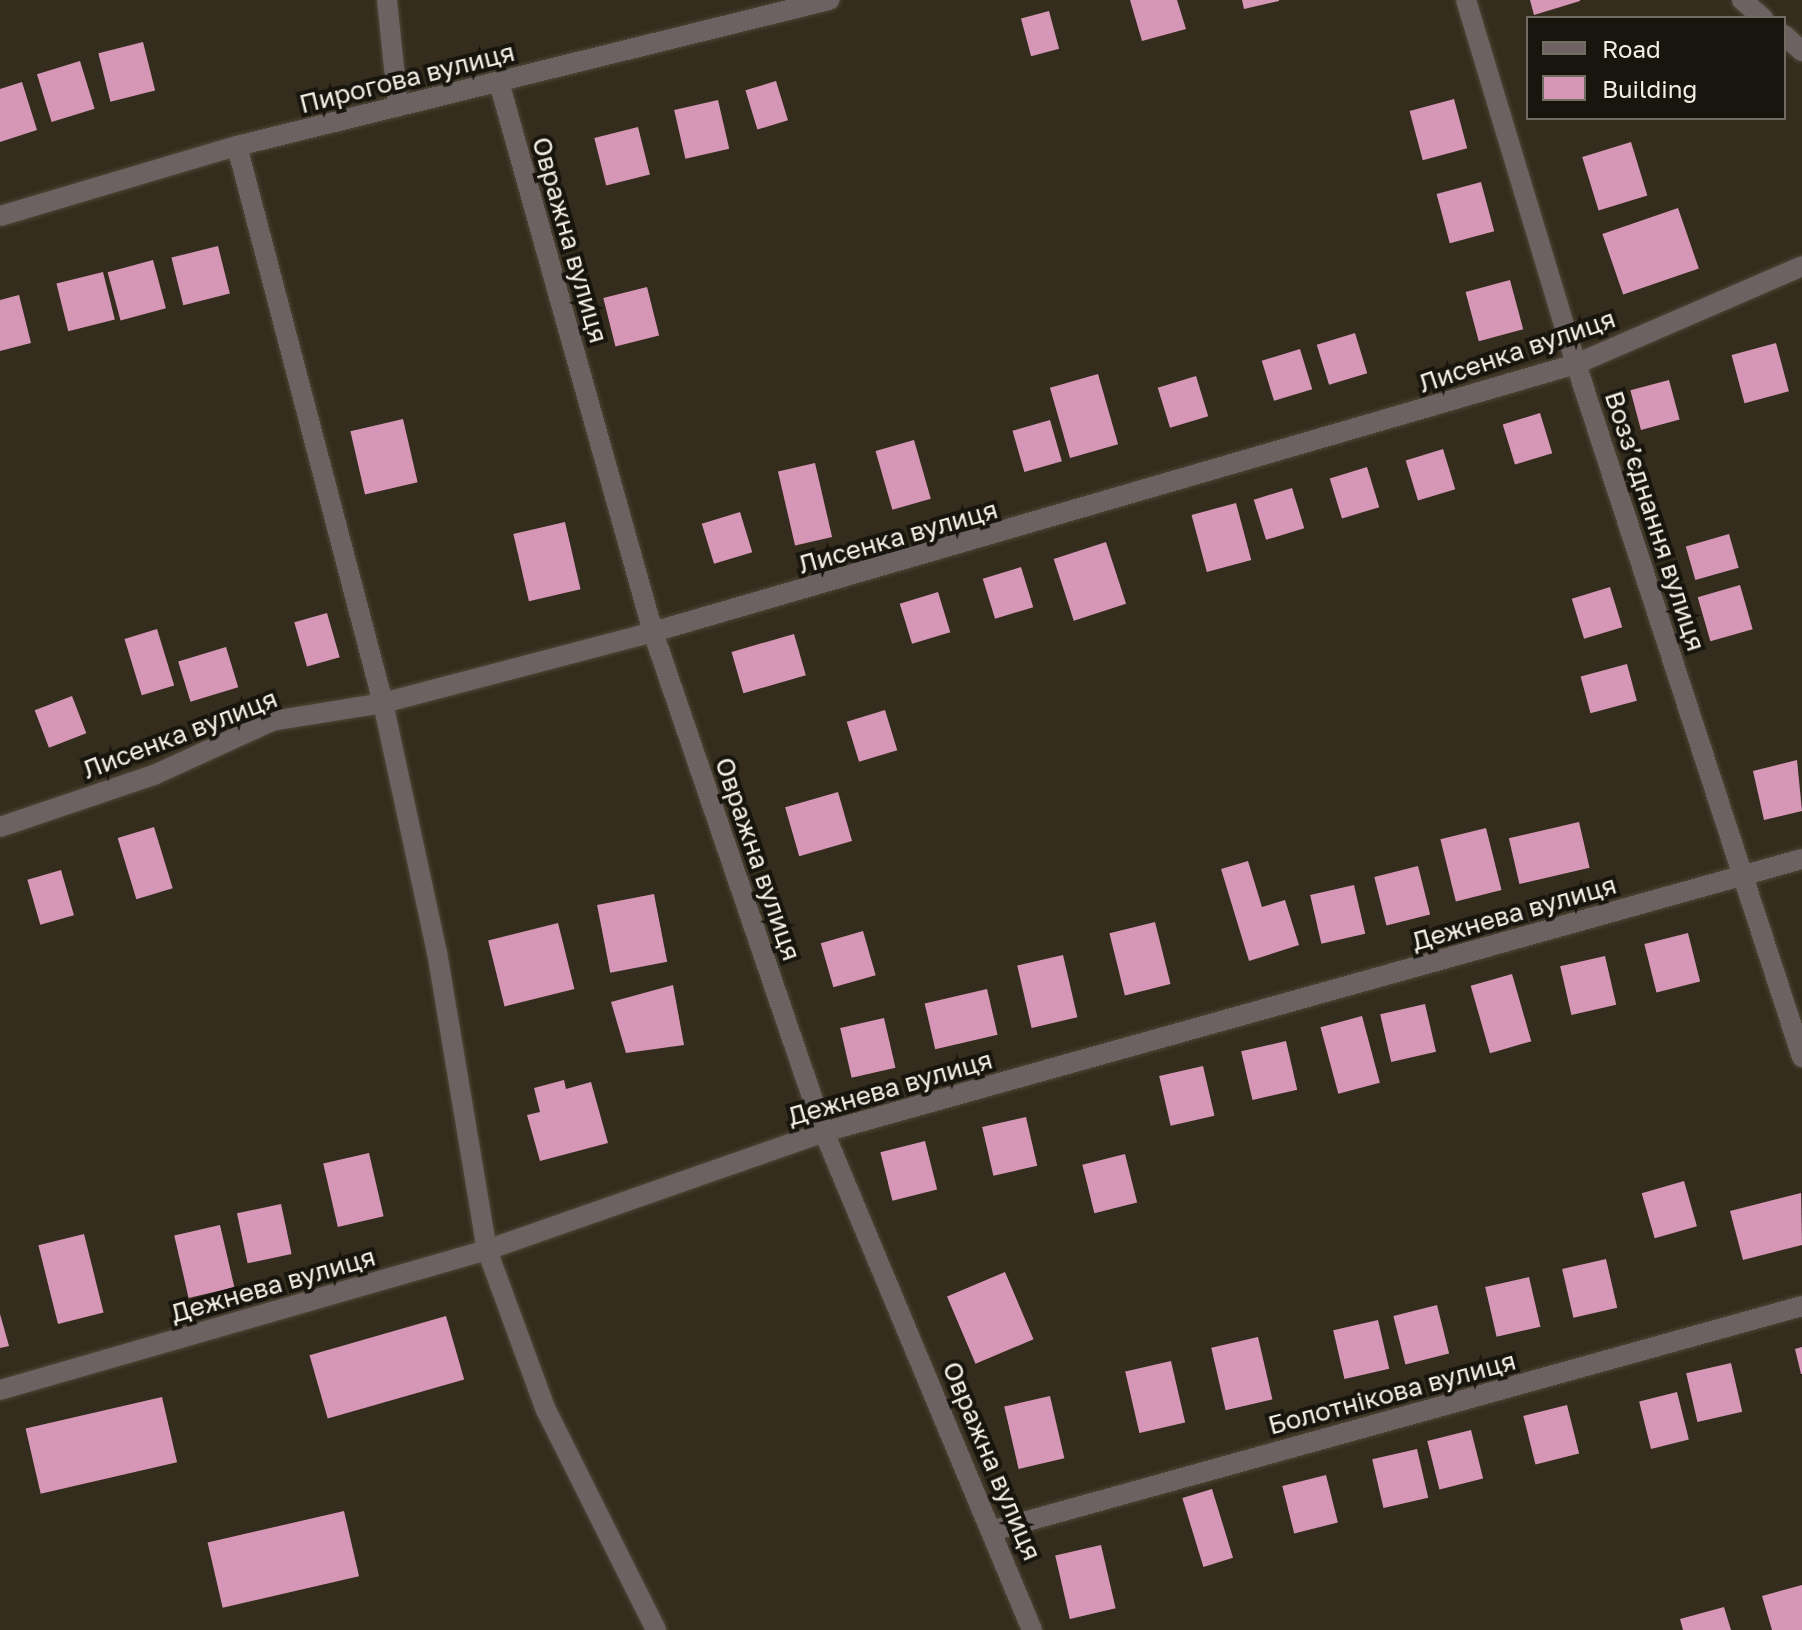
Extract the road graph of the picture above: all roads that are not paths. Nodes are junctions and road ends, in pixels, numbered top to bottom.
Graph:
1 (387, 0) edge
2 (829, 0) edge
3 (1466, 0) edge
4 (1742, 0) edge
5 (1761, 16) edge
6 (1786, 37) edge
7 (1802, 51) edge
8 (499, 82) junction
9 (398, 106) junction
10 (237, 146) junction
11 (0, 216) edge
12 (1802, 266) edge
13 (1576, 364) junction
14 (653, 632) junction
15 (383, 703) junction
16 (0, 827) edge
17 (1802, 859) edge
18 (1744, 876) junction
19 (1802, 1057) edge
20 (824, 1132) junction
21 (487, 1250) junction
22 (1802, 1306) edge
23 (0, 1390) edge
24 (995, 1530) junction
25 (656, 1630) edge
26 (1032, 1630) edge

1 - 9 street
2 - 8 street, Пирогова вулиця
3 - 13 street, Возз’єднання вулиця
4 - 5 street
6 - 7 street
8 - 9 street, Пирогова вулиця
8 - 14 street, Овражна вулиця
9 - 10 street, Пирогова вулиця
10 - 11 street, Пирогова вулиця
10 - 15 street
12 - 13 street, Лисенка вулиця
13 - 14 street, Лисенка вулиця
13 - 18 street, Возз’єднання вулиця
14 - 15 street, Лисенка вулиця
14 - 20 street, Овражна вулиця
15 - 16 street, Лисенка вулиця
15 - 21 street
17 - 18 street, Дежнева вулиця
18 - 19 street, Возз’єднання вулиця
18 - 20 street, Дежнева вулиця
20 - 21 street, Дежнева вулиця
20 - 24 street, Овражна вулиця
21 - 23 street, Дежнева вулиця
21 - 25 street
22 - 24 street, Болотнікова вулиця
24 - 26 street, Овражна вулиця

